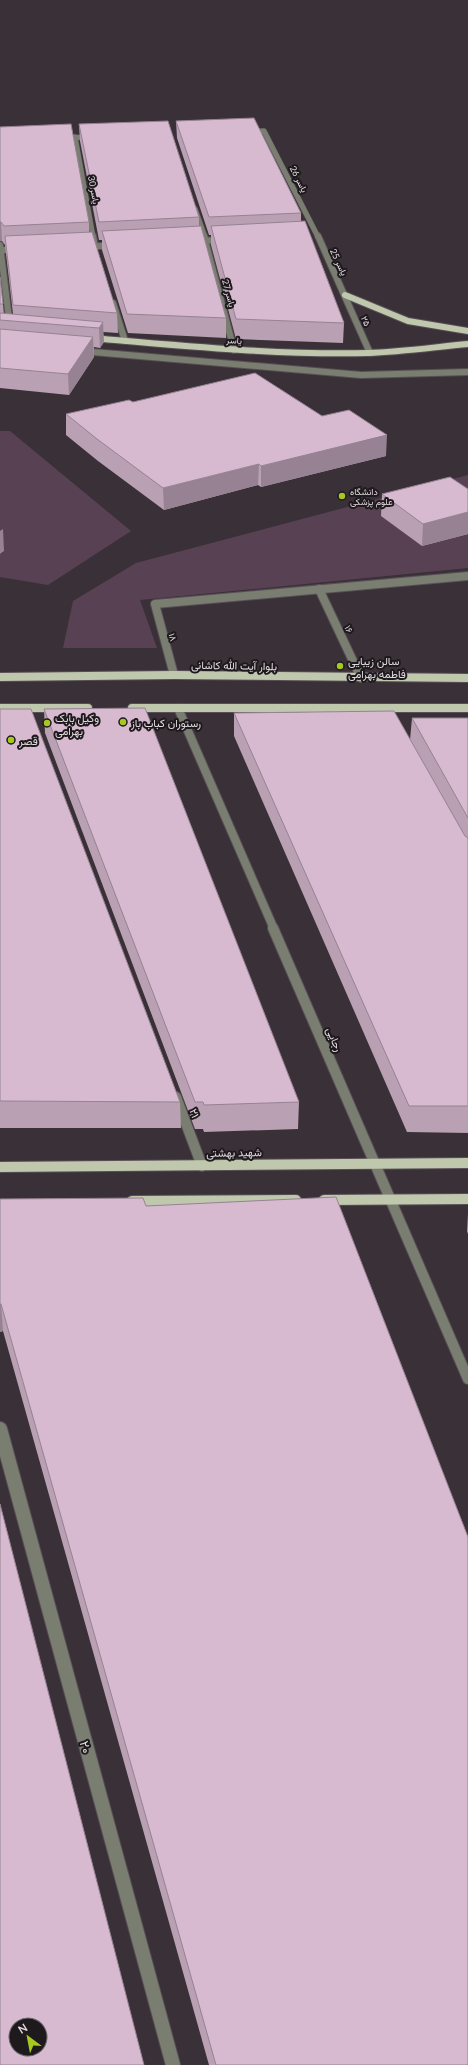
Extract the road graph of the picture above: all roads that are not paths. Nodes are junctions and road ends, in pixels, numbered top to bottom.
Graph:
1 (241, 132) edge
2 (75, 137) junction
3 (97, 137) edge
4 (52, 138) edge
5 (194, 205) edge
6 (317, 235) junction
7 (309, 236) edge
8 (230, 240) edge
9 (206, 241) junction
10 (182, 242) edge
11 (126, 244) edge
12 (95, 246) junction
13 (79, 247) edge
14 (0, 248) edge
15 (24, 249) edge
16 (97, 253) edge
17 (345, 295) junction
18 (111, 297) edge
19 (7, 329) joint
20 (17, 330) edge
21 (468, 331) edge
22 (85, 337) edge
23 (125, 341) junction
24 (468, 344) edge
25 (71, 350) edge
26 (234, 350) junction
27 (370, 353) junction
28 (468, 372) edge
29 (468, 576) edge
30 (319, 589) junction
31 (174, 675) junction
32 (0, 677) edge
33 (361, 678) junction
34 (468, 678) edge
35 (0, 708) edge
36 (100, 708) edge
37 (124, 708) edge
38 (178, 708) junction
39 (468, 708) edge
40 (172, 1085) edge
41 (376, 1162) junction
42 (468, 1163) edge
43 (202, 1166) junction
44 (0, 1167) edge
45 (468, 1199) edge
46 (392, 1200) junction
47 (120, 1201) edge
48 (468, 1380) edge
49 (0, 1429) edge
50 (173, 2065) edge

1 - 6 street, یاسر 26
2 - 3 street
2 - 4 street
2 - 12 street, یاسر 30
5 - 9 street, یاسر 27
6 - 7 street
6 - 17 street, یاسر 25
8 - 9 street
9 - 10 street
9 - 26 street, یاسر 27
11 - 12 street
12 - 13 street
12 - 16 street, یاسر 30
14 - 15 street
14 - 19 street
17 - 21 main road
17 - 27 street, ۲۵
18 - 23 street
19 - 20 main road
22 - 23 main road, یاسر
23 - 26 main road, یاسر
24 - 27 main road, یاسر
25 - 28 street
26 - 27 main road, یاسر
29 - 30 street
30 - 31 street, ۱۸
30 - 33 street, ۱۶
31 - 32 main road, بلوار آیت الله کاشانی
31 - 33 main road, بلوار آیت الله کاشانی
33 - 34 main road, بلوار آیت الله کاشانی
35 - 36 main road
37 - 38 main road
38 - 39 main road
38 - 41 street, رجایی
40 - 43 street, ۲۱
41 - 42 main road, شهید بهشتی
41 - 43 main road, شهید بهشتی
41 - 46 street, رجایی
43 - 44 main road, شهید بهشتی
45 - 46 main road
46 - 47 main road
46 - 48 street, رجایی
49 - 50 street, ۲۰

